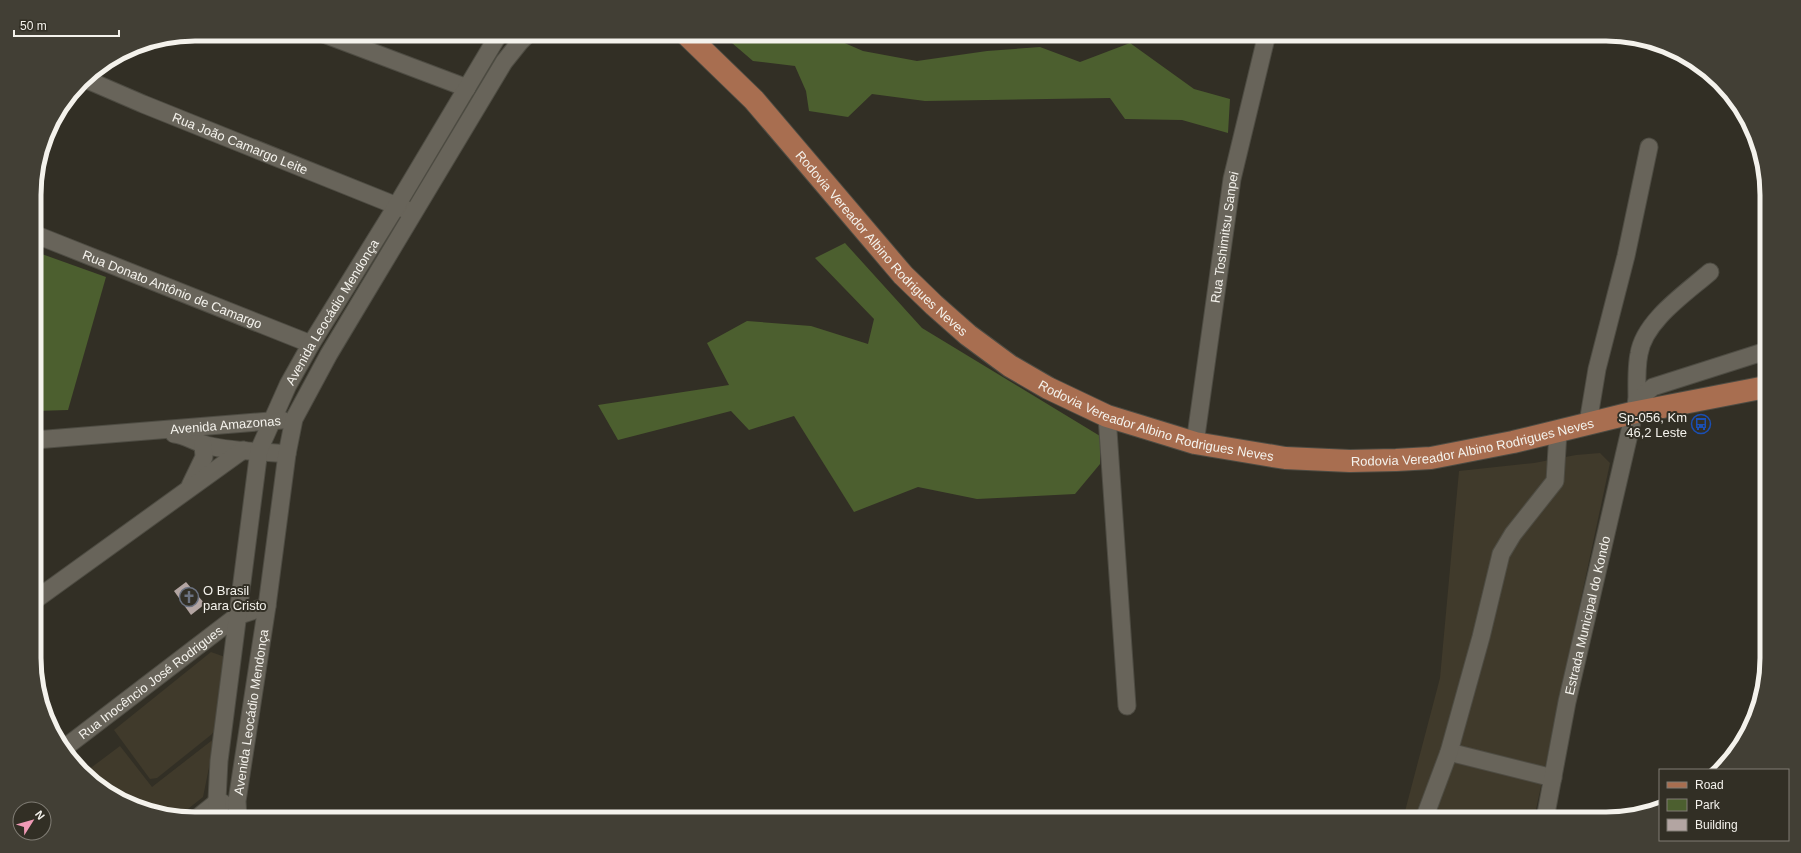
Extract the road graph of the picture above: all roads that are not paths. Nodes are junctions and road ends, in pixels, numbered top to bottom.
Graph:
1 (343, 41) edge
2 (495, 41) edge
3 (521, 41) edge
4 (693, 41) edge
5 (1265, 41) edge
6 (91, 82) edge
7 (467, 88) junction
8 (1649, 147) dead end
9 (397, 205) junction
10 (415, 213) junction
11 (41, 237) edge
12 (1710, 272) dead end
13 (311, 344) junction
14 (1760, 352) edge
15 (1760, 388) edge
16 (1635, 406) junction
17 (1107, 416) junction
18 (294, 419) junction
19 (272, 421) junction
20 (1588, 423) junction
21 (156, 431) junction
22 (1558, 432) junction
23 (41, 440) edge
24 (1195, 443) junction
25 (203, 444) junction
26 (251, 450) junction
27 (287, 454) junction
28 (189, 488) junction
29 (41, 596) edge
30 (267, 606) junction
31 (237, 616) junction
32 (1127, 706) dead end
33 (68, 745) edge
34 (1449, 752) junction
35 (1553, 778) junction
36 (237, 801) junction
37 (216, 811) edge
38 (238, 812) edge
39 (1427, 812) edge
40 (1546, 812) edge

1 - 7 street
2 - 7 street, Avenida Leocádio Mendonça
3 - 10 street, Avenida Leocádio Mendonça
4 - 17 main road, Rodovia Vereador Albino Rodrigues Neves
5 - 24 street, Rua Toshimitsu Sanpei
6 - 9 street, Rua João Camargo Leite
7 - 9 street, Avenida Leocádio Mendonça
8 - 20 street
9 - 10 street, Rua João Camargo Leite
9 - 13 street, Avenida Leocádio Mendonça
10 - 18 street, Avenida Leocádio Mendonça
11 - 13 street, Rua Donato Antônio de Camargo
12 - 16 street, Estrada Municipal do Kondo
13 - 19 street, Avenida Leocádio Mendonça
14 - 16 street
15 - 16 main road, Rodovia Vereador Albino Rodrigues Neves
16 - 20 main road, Rodovia Vereador Albino Rodrigues Neves
16 - 35 street, Estrada Municipal do Kondo
17 - 24 main road, Rodovia Vereador Albino Rodrigues Neves
17 - 32 street
18 - 19 street, Avenida Amazonas
18 - 27 street, Avenida Leocádio Mendonça
19 - 21 street, Avenida Amazonas
19 - 26 street, Avenida Leocádio Mendonça
20 - 22 main road, Rodovia Vereador Albino Rodrigues Neves
21 - 23 street, Avenida Amazonas
21 - 25 street, Avenida Amazonas
22 - 24 main road, Rodovia Vereador Albino Rodrigues Neves
22 - 34 street
25 - 26 street, Avenida Amazonas
25 - 28 street
26 - 27 street, Avenida Amazonas
26 - 28 street
26 - 31 street, Avenida Leocádio Mendonça
27 - 30 street, Avenida Leocádio Mendonça
28 - 29 street
30 - 31 street, Avenida Leocádio Mendonça
30 - 36 street, Avenida Leocádio Mendonça
31 - 33 street, Rua Inocêncio José Rodrigues
31 - 37 street, Avenida Leocádio Mendonça
34 - 35 street
34 - 39 street
35 - 40 street, Estrada Municipal do Kondo
36 - 37 street
36 - 38 street, Avenida Leocádio Mendonça

